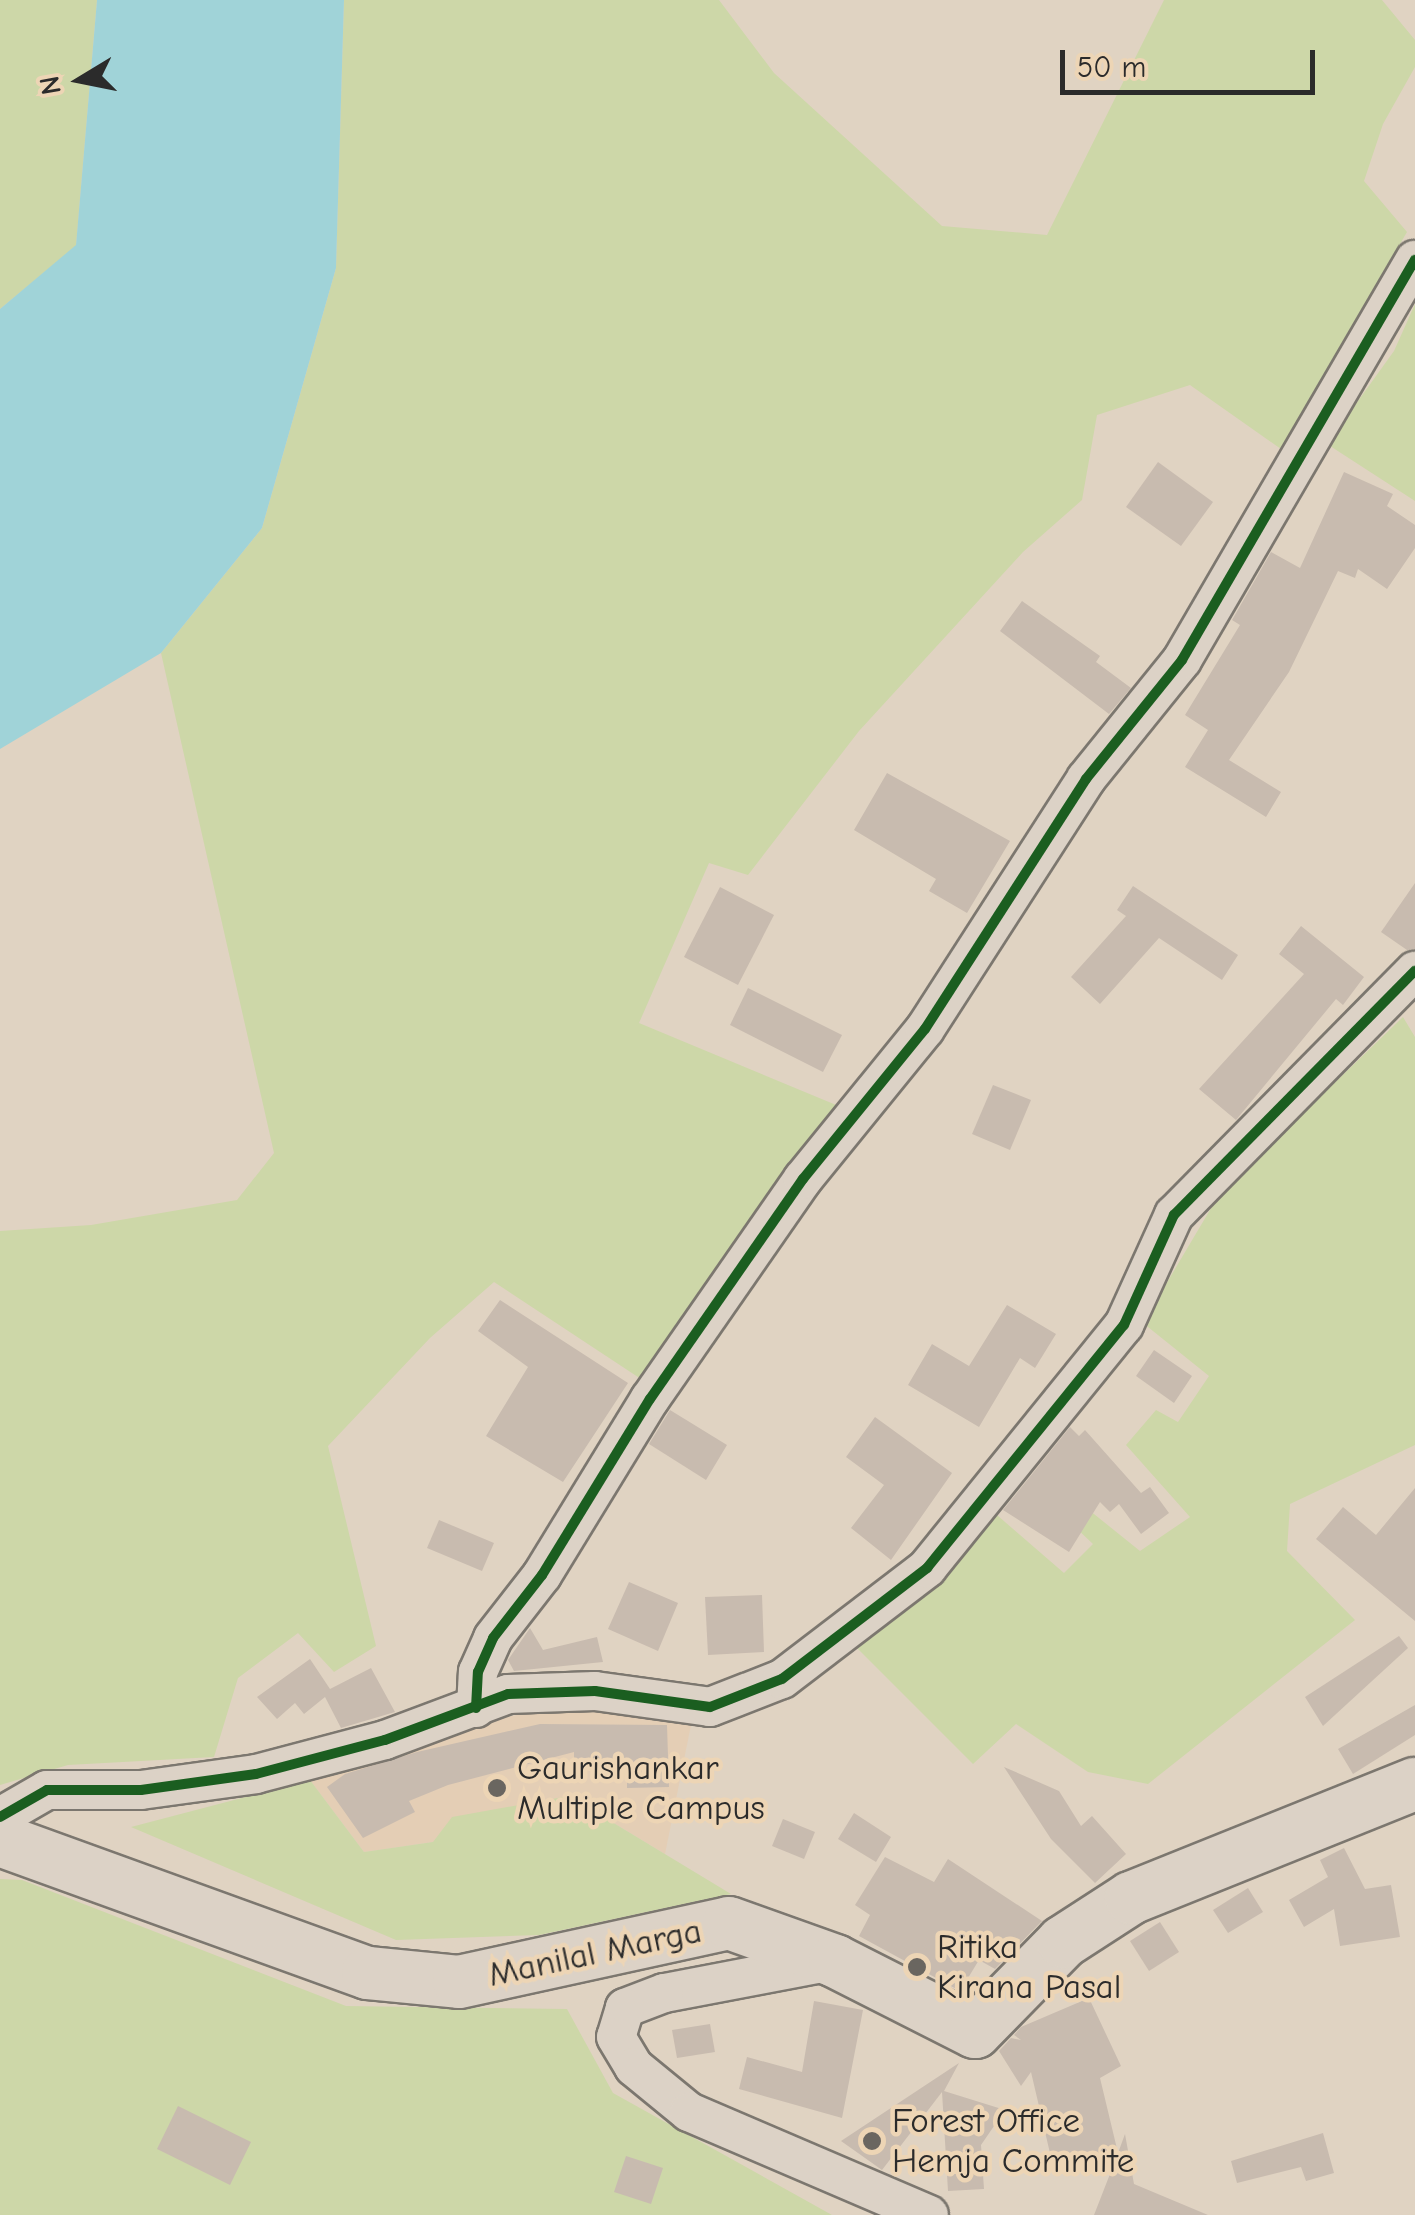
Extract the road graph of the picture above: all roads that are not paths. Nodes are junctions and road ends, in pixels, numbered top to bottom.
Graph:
1 (1415, 260) edge
2 (1415, 971) edge
3 (476, 1708) junction
4 (1415, 1784) edge
5 (0, 1817) edge
6 (0, 1840) edge
7 (834, 1962) junction
8 (928, 2215) edge

1 - 3 street
2 - 3 street
3 - 5 street
4 - 7 street, Manilal Marga
6 - 7 street, Manilal Marga
7 - 8 street

